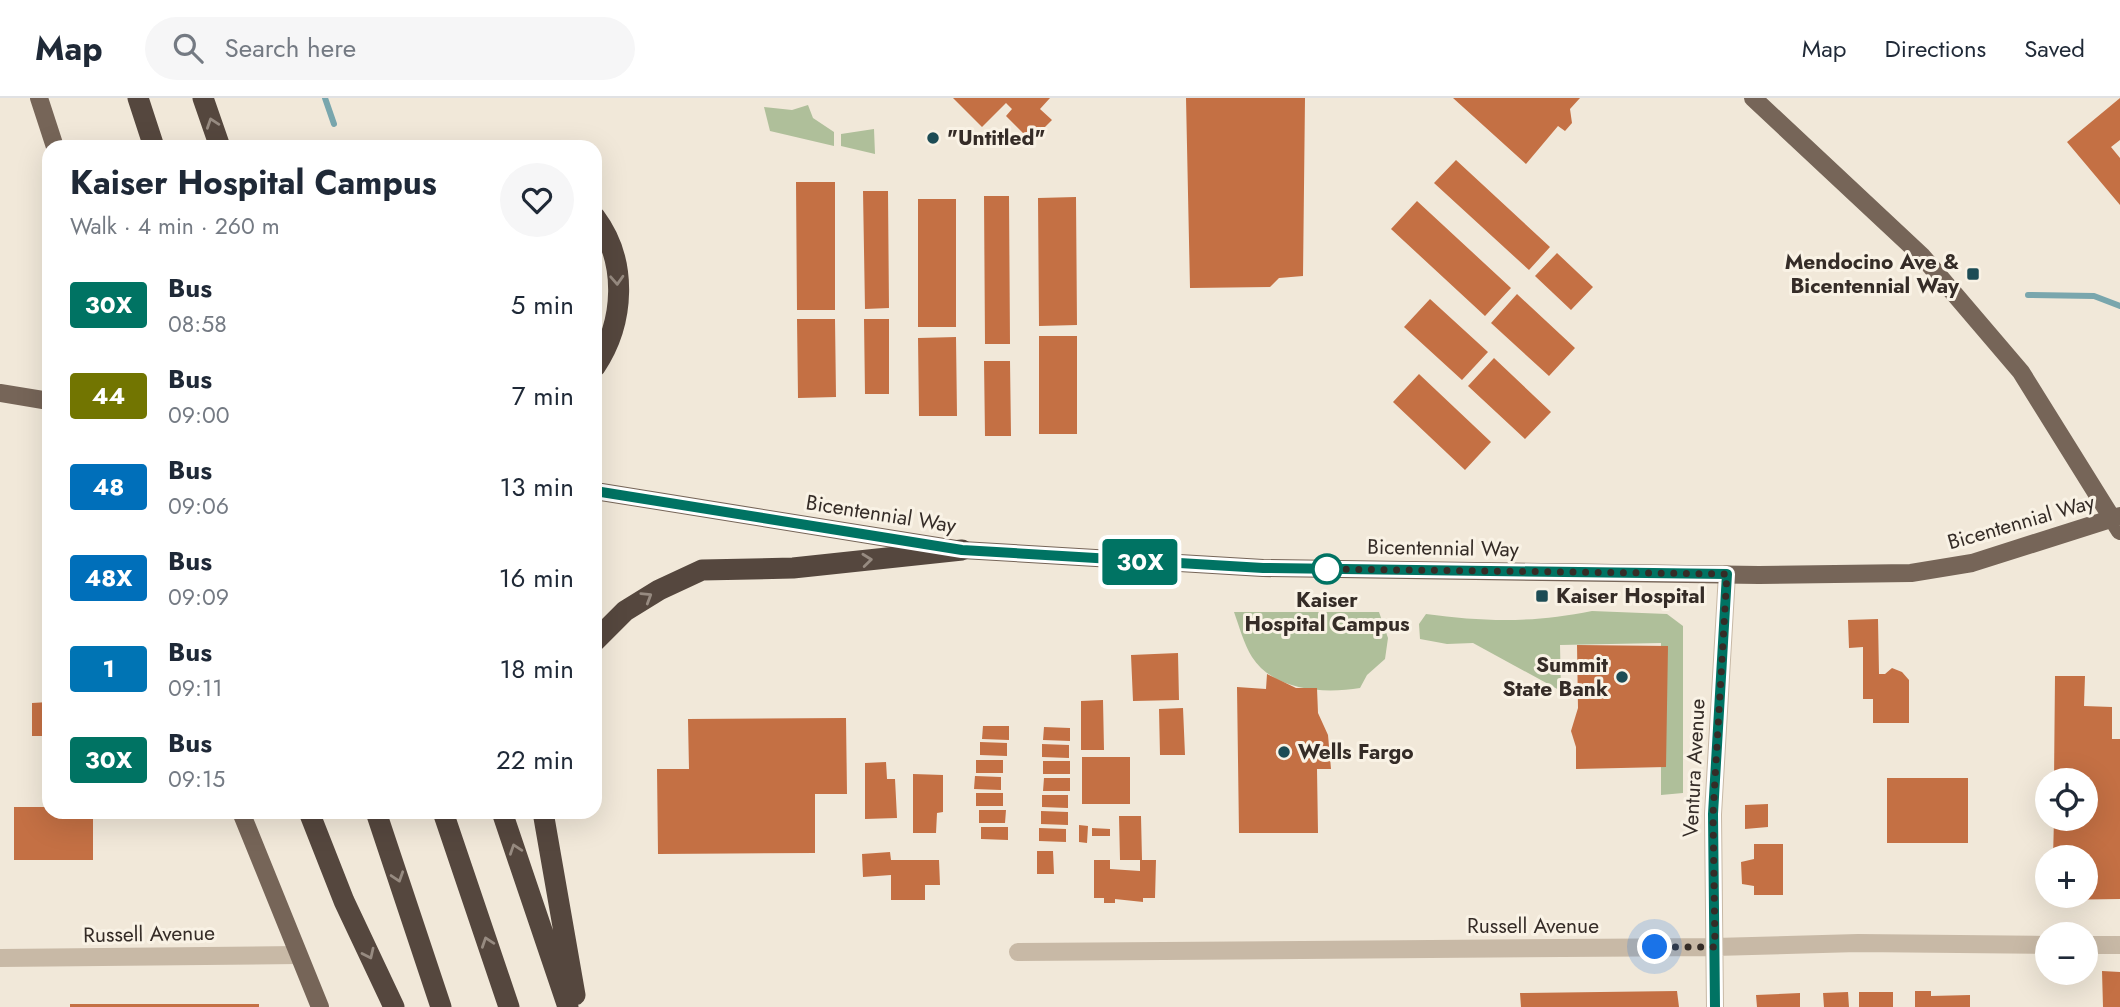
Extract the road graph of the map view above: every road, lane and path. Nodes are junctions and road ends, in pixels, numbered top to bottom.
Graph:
1 (39, 98) edge
2 (138, 98) edge
3 (203, 98) edge
4 (1753, 98) edge
5 (53, 140) edge
6 (152, 140) edge
7 (218, 140) edge
8 (602, 229) edge
9 (602, 357) edge
10 (0, 393) edge
11 (42, 400) edge
12 (602, 492) edge
13 (2117, 522) edge
14 (962, 550) junction
15 (1727, 574) junction
16 (602, 634) edge
17 (244, 819) edge
18 (312, 819) edge
19 (378, 819) edge
20 (445, 819) edge
21 (504, 819) edge
22 (544, 819) edge
23 (2035, 944) edge
24 (2098, 945) edge
25 (2120, 945) edge
26 (1715, 947) junction
27 (1018, 952) dead end
28 (298, 955) junction
29 (0, 958) edge
30 (320, 1007) edge
31 (394, 1007) edge
32 (441, 1007) edge
33 (509, 1007) edge
34 (568, 1007) edge
35 (577, 1007) edge
36 (1715, 1007) edge

1 - 5 main road
2 - 6 highway
7 -> 3 highway
4 - 13 main road
8 -> 9 highway
10 - 11 main road
12 - 14 main road, Bicentennial Way
13 - 15 main road, Bicentennial Way
14 - 15 main road, Bicentennial Way
16 -> 14 highway
15 - 26 street, Ventura Avenue
17 - 28 main road
18 -> 31 highway
19 -> 32 highway
33 -> 20 highway
34 -> 21 highway
22 - 35 highway
23 - 26 street, Russell Avenue
24 - 25 street
26 - 27 street, Russell Avenue
26 - 36 street, Ventura Avenue
28 - 29 street, Russell Avenue
28 - 30 main road

